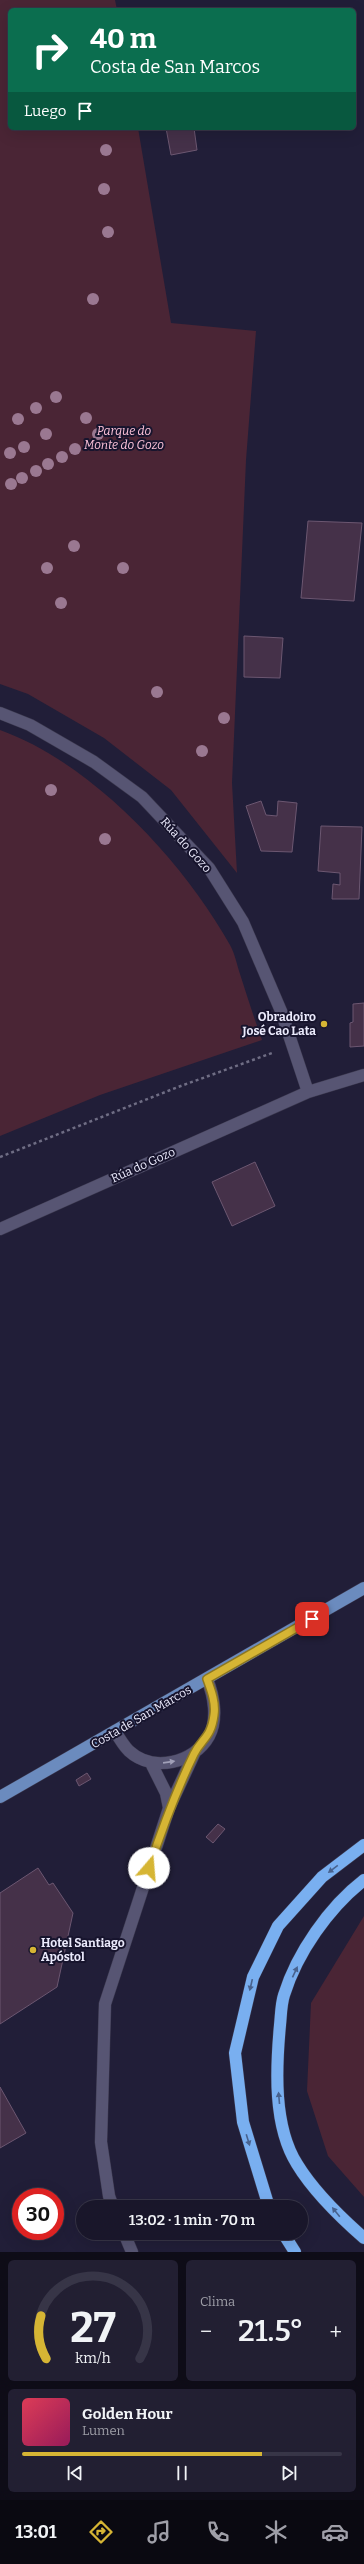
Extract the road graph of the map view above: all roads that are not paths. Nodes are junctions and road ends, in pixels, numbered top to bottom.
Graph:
1 (0, 713) edge
2 (364, 1075) edge
3 (308, 1092) junction
4 (0, 1229) edge
5 (364, 1588) edge
6 (207, 1679) junction
7 (115, 1732) junction
8 (195, 1752) junction
9 (151, 1763) junction
10 (0, 1797) edge
11 (169, 1808) junction
12 (364, 1845) edge
13 (364, 1880) edge
14 (110, 2200) edge
15 (267, 2200) edge
16 (364, 2238) edge
17 (127, 2240) edge
18 (287, 2240) edge
19 (132, 2252) edge
20 (295, 2252) edge

1 - 3 street, Rúa do Gozo
2 - 3 street, Rúa do Gozo
3 - 4 street, Rúa do Gozo
5 - 6 main road, Costa de San Marcos
6 - 7 main road, Costa de San Marcos
6 - 8 street
7 - 9 street
7 - 10 main road, Costa de San Marcos
9 -> 8 street
8 - 11 street
9 - 11 street
11 - 14 street
12 -> 15 highway
16 -> 13 highway
17 - 19 street
18 - 20 highway

